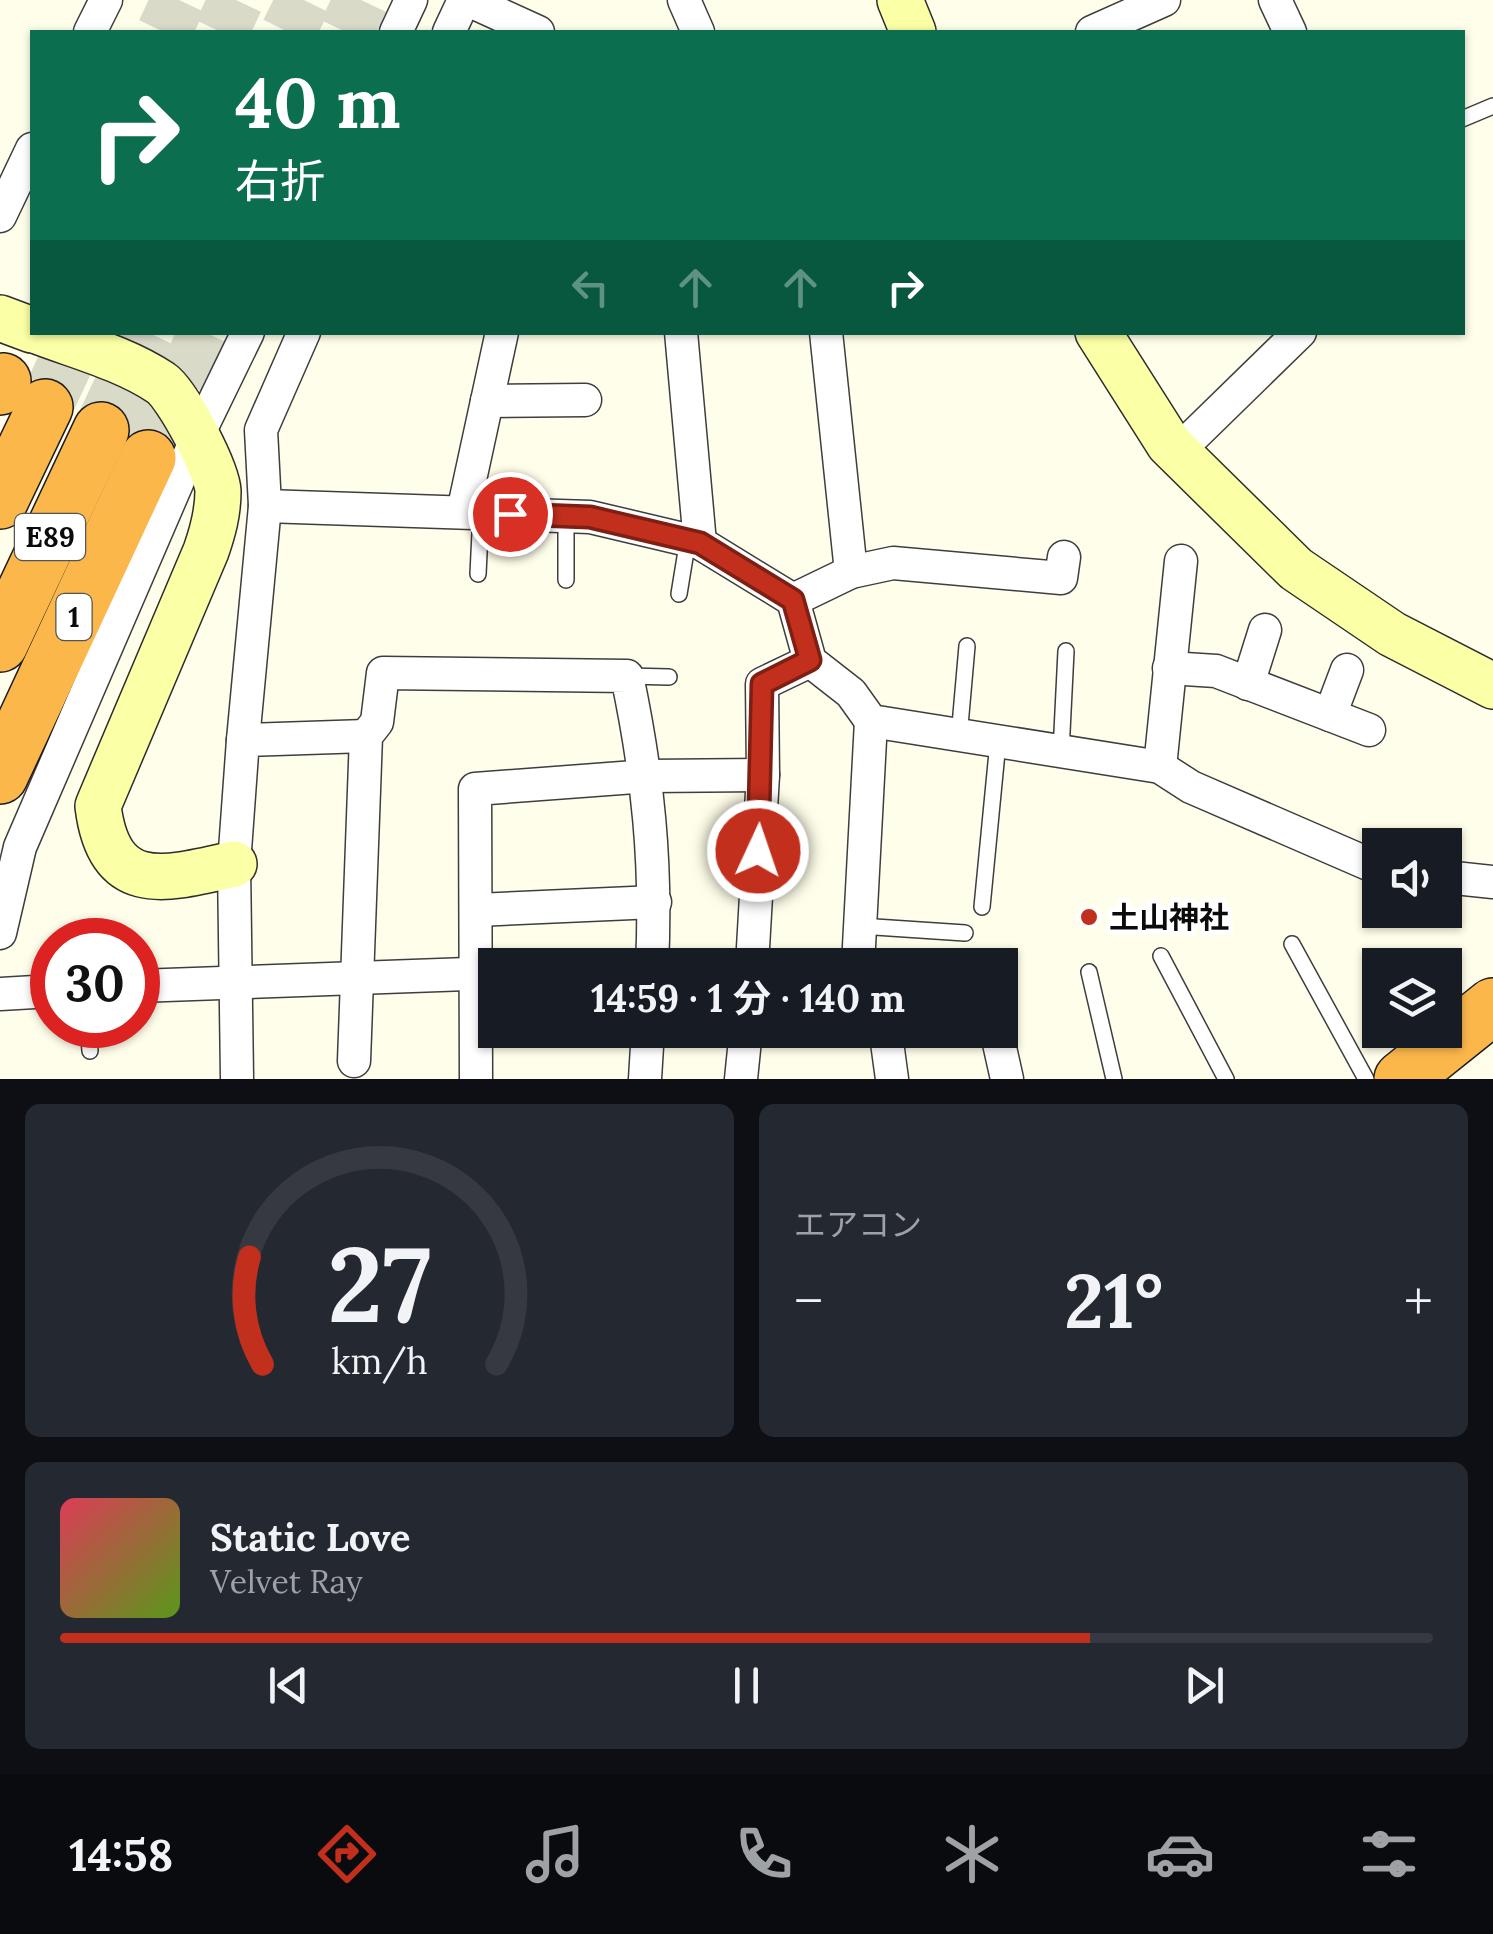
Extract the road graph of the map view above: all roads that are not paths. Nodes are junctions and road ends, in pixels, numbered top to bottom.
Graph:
1 (106, 0) edge
2 (411, 0) edge
3 (466, 0) edge
4 (684, 0) edge
5 (900, 0) edge
6 (1164, 0) edge
7 (1275, 0) edge
8 (91, 30) edge
9 (397, 30) edge
10 (449, 30) edge
11 (534, 30) edge
12 (697, 30) edge
13 (912, 30) edge
14 (1096, 30) edge
15 (1289, 30) edge
16 (1493, 106) edge
17 (1465, 118) edge
18 (30, 153) edge
19 (0, 216) edge
20 (0, 318) edge
21 (30, 329) edge
22 (48, 335) edge
23 (246, 335) edge
24 (303, 335) edge
25 (501, 335) edge
26 (682, 335) edge
27 (826, 335) edge
28 (1100, 335) edge
29 (1297, 335) edge
30 (16, 392) tunnel mouth
31 (586, 400) dead end
32 (487, 401) junction
33 (101, 430) tunnel mouth
34 (172, 447) junction
35 (1177, 452) junction
36 (0, 501) edge
37 (265, 506) junction
38 (472, 512) junction
39 (566, 516) junction
40 (694, 541) junction
41 (1064, 556) dead end
42 (1181, 562) dead end
43 (852, 572) junction
44 (478, 574) dead end
45 (566, 580) dead end
46 (680, 594) dead end
47 (793, 600) junction
48 (1265, 630) dead end
49 (0, 644) edge
50 (966, 646) dead end
51 (1066, 650) dead end
52 (810, 660) junction
53 (1168, 668) junction
54 (1346, 670) dead end
55 (627, 676) junction
56 (669, 677) dead end
57 (1248, 684) junction
58 (1493, 686) edge
59 (1330, 715) junction
60 (871, 722) junction
61 (1368, 730) dead end
62 (366, 736) junction
63 (959, 736) junction
64 (242, 740) junction
65 (998, 742) junction
66 (1061, 752) junction
67 (1160, 767) junction
68 (763, 775) junction
69 (0, 776) edge
70 (648, 776) junction
71 (1362, 861) edge
72 (234, 864) junction
73 (1462, 879) edge
74 (1493, 882) edge
75 (655, 902) junction
76 (982, 907) dead end
77 (477, 910) junction
78 (860, 926) junction
79 (965, 933) dead end
80 (0, 934) edge
81 (1292, 944) dead end
82 (482, 948) edge
83 (653, 948) edge
84 (753, 948) edge
85 (859, 948) edge
86 (1161, 956) dead end
87 (1089, 972) dead end
88 (478, 973) edge
89 (238, 980) junction
90 (358, 980) junction
91 (160, 985) edge
92 (30, 992) edge
93 (0, 994) edge
94 (1493, 1006) edge
95 (90, 1048) edge
96 (479, 1048) edge
97 (647, 1048) edge
98 (744, 1048) edge
99 (888, 1048) edge
100 (1000, 1048) edge
101 (90, 1051) dead end
102 (354, 1062) dead end
103 (237, 1079) edge
104 (476, 1079) edge
105 (646, 1079) edge
106 (741, 1079) edge
107 (892, 1079) edge
108 (1006, 1079) edge
109 (1114, 1079) edge
110 (1226, 1079) edge
111 (1366, 1079) edge
112 (1402, 1079) edge

1 - 8 street
2 - 9 street
3 - 10 street
3 - 11 street
4 - 12 street
5 - 13 street
6 - 14 street
7 - 15 street
16 - 17 lane
18 - 19 street
20 - 21 street
22 - 34 street
23 - 34 street
24 - 37 street
25 - 32 street
26 - 40 street
27 - 43 street
28 - 35 street
29 - 35 street
30 - 36 highway, E89
31 - 32 street
32 - 38 street
33 - 49 highway, E89
34 - 69 highway, 1
34 - 72 street
34 - 80 street
35 - 58 street
37 - 38 street
37 - 64 street
38 - 39 street
38 - 44 lane
39 - 40 street
39 - 45 lane
40 - 46 lane
40 - 47 street
41 - 43 street
42 - 53 street
43 - 47 street
47 - 52 street
48 - 57 street
50 - 63 lane
51 - 66 lane
52 - 60 street
52 - 68 street
53 - 57 street
53 - 67 street
54 - 59 street
55 - 56 lane
55 - 62 street
55 - 70 street
57 - 59 street
59 - 61 street
60 - 63 street
60 - 78 street
62 - 64 street
62 - 90 street
63 - 65 street
64 - 72 street
65 - 66 street
65 - 76 lane
66 - 67 street
67 - 71 street
68 - 70 street
68 - 84 street
70 - 75 street
70 - 77 street
72 - 89 street
73 - 74 street
75 - 77 street
75 - 83 street
77 - 82 street
78 - 79 lane
78 - 85 street
81 - 111 lane
86 - 110 lane
87 - 109 lane
88 - 90 street
89 - 90 street
89 - 91 street
89 - 103 street
90 - 102 street
92 - 93 street
94 - 112 highway
95 - 101 lane
96 - 104 street
97 - 105 street
98 - 106 street
99 - 107 street
100 - 108 street

